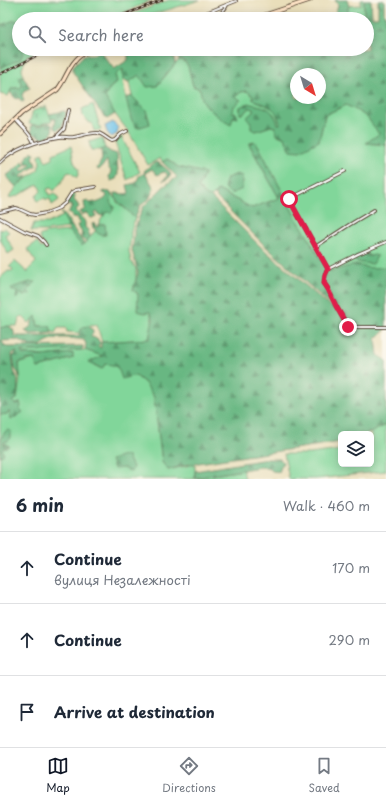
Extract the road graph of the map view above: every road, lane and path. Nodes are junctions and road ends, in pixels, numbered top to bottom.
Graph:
1 (310, 0) edge
2 (236, 1) dead end
3 (228, 5) junction
4 (210, 12) edge
5 (223, 12) edge
6 (274, 12) edge
7 (80, 56) edge
8 (68, 110) dead end
9 (15, 119) junction
10 (127, 131) dead end
11 (0, 134) edge
12 (56, 137) junction
13 (34, 143) junction
14 (0, 163) edge
15 (345, 171) dead end
16 (95, 187) dead end
17 (374, 210) dead end
18 (0, 212) edge
19 (0, 218) edge
20 (386, 242) edge
21 (46, 245) dead end
22 (315, 247) junction
23 (328, 269) junction
24 (385, 327) edge

1 - 6 street
2 - 3 street
3 - 4 street
3 - 5 street
7 - 9 street
8 - 12 street
9 - 11 street
9 - 13 street
10 - 12 street
12 - 13 street
13 - 14 street
15 - 22 street
16 - 18 street
17 - 22 street
19 - 21 street
20 - 23 street
22 - 23 street
23 - 24 street

